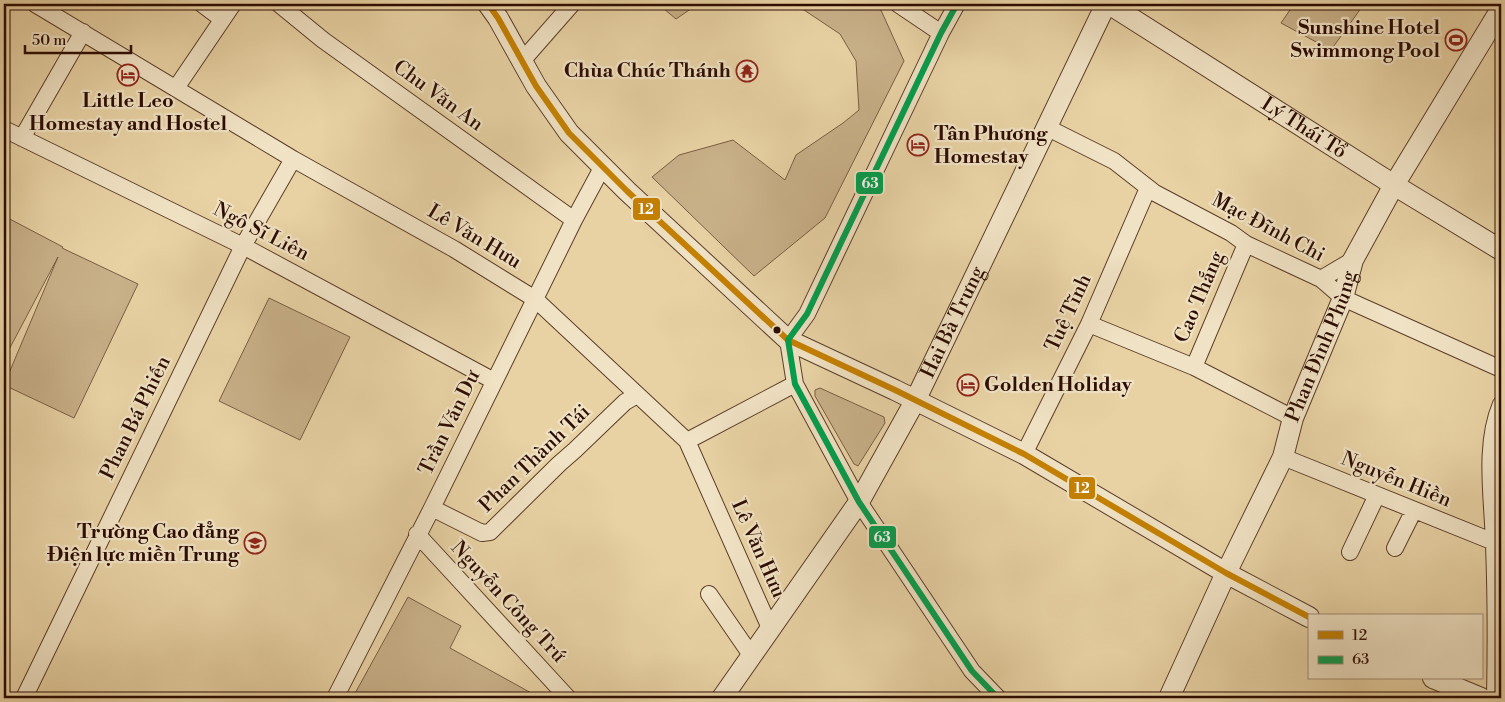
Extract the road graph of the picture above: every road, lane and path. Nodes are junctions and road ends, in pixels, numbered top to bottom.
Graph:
1 (35, 4) edge
2 (202, 4) edge
3 (234, 4) edge
4 (279, 4) edge
5 (488, 4) edge
6 (572, 4) edge
7 (898, 4) edge
8 (957, 4) edge
9 (1108, 4) edge
10 (1501, 10) edge
11 (222, 19) junction
12 (83, 32) junction
13 (942, 33) junction
14 (522, 61) junction
15 (176, 88) junction
16 (1048, 128) junction
17 (4, 129) edge
18 (22, 138) junction
19 (293, 160) junction
20 (603, 166) junction
21 (1394, 185) junction
22 (1148, 188) junction
23 (574, 220) junction
24 (1246, 244) junction
25 (243, 246) junction
26 (1501, 250) edge
27 (1353, 260) junction
28 (1321, 279) junction
29 (1343, 298) junction
30 (535, 299) junction
31 (1089, 324) junction
32 (788, 340) junction
33 (1194, 367) junction
34 (1501, 369) edge
35 (494, 381) junction
36 (795, 384) junction
37 (637, 395) junction
38 (916, 401) junction
39 (1501, 404) edge
40 (1293, 418) junction
41 (687, 442) junction
42 (1024, 454) junction
43 (1283, 457) junction
44 (1377, 494) junction
45 (859, 502) junction
46 (432, 508) junction
47 (1414, 510) junction
48 (417, 534) junction
49 (1494, 542) junction
50 (1395, 548) dead end
51 (1350, 552) dead end
52 (1226, 573) junction
53 (708, 594) dead end
54 (1308, 616) edge
55 (770, 628) junction
56 (752, 654) junction
57 (1438, 680) edge
58 (24, 698) edge
59 (336, 698) edge
60 (568, 698) edge
61 (722, 698) edge
62 (998, 698) edge
63 (1169, 698) edge
64 (1481, 698) edge
65 (1495, 698) edge

1 - 12 street, Lê Văn Hưu
2 - 11 street
3 - 11 street
4 - 23 street, Chu Văn An
5 - 14 street
6 - 14 street
7 - 13 street
8 - 13 street
9 - 16 street, Hai Bà Trưng
9 - 21 street, Lý Thái Tổ
10 - 21 street, Phan Đình Phùng
11 - 15 street
12 - 15 street, Lê Văn Hưu
12 - 18 street
13 - 32 street
14 - 20 street
15 - 19 street, Lê Văn Hưu
16 - 22 street, Mạc Đĩnh Chi
16 - 38 street, Hai Bà Trưng
17 - 18 street, Ngô Sĩ Liên
18 - 25 street, Ngô Sĩ Liên
19 - 25 street, Phan Bá Phiến
19 - 30 street, Lê Văn Hưu
20 - 23 street, Trần Văn Dư
20 - 32 street
21 - 26 street, Lý Thái Tổ
21 - 27 street, Phan Đình Phùng
22 - 24 street, Mạc Đĩnh Chi
22 - 31 street, Tuệ Tĩnh
23 - 30 street, Trần Văn Dư
24 - 28 street, Mạc Đĩnh Chi
24 - 33 street, Cao Thắng
25 - 35 street, Ngô Sĩ Liên
25 - 58 street, Phan Bá Phiến
27 - 28 street
27 - 29 street, Phan Đình Phùng
28 - 29 street, Mạc Đĩnh Chi
29 - 34 street, Mạc Đĩnh Chi
29 - 40 street, Phan Đình Phùng
30 - 35 street, Trần Văn Dư
30 - 37 street, Lê Văn Hưu
31 - 33 street
31 - 42 street, Tuệ Tĩnh
32 - 36 street
32 - 38 street
33 - 40 street
35 - 46 street, Trần Văn Dư
36 - 41 street
36 - 45 street
37 - 41 street, Lê Văn Hưu
37 - 46 street, Phan Thành Tái
38 - 42 street
38 - 45 street, Hai Bà Trưng
39 - 49 street
40 - 43 street, Phan Đình Phùng
41 - 55 street, Lê Văn Hưu
42 - 52 street
43 - 44 street, Nguyễn Hiền
43 - 52 street, Phan Đình Phùng
44 - 47 street, Nguyễn Hiền
44 - 51 street
45 - 55 street, Hai Bà Trưng
45 - 62 street
46 - 48 street, Trần Văn Dư
47 - 49 street, Nguyễn Hiền
47 - 50 street
48 - 59 street, Trần Văn Dư
48 - 60 street, Nguyễn Công Trứ
49 - 65 street
52 - 54 street
52 - 63 street, Phan Đình Phùng
53 - 56 street
55 - 56 street, Hai Bà Trưng
56 - 61 street, Hai Bà Trưng
57 - 64 street

